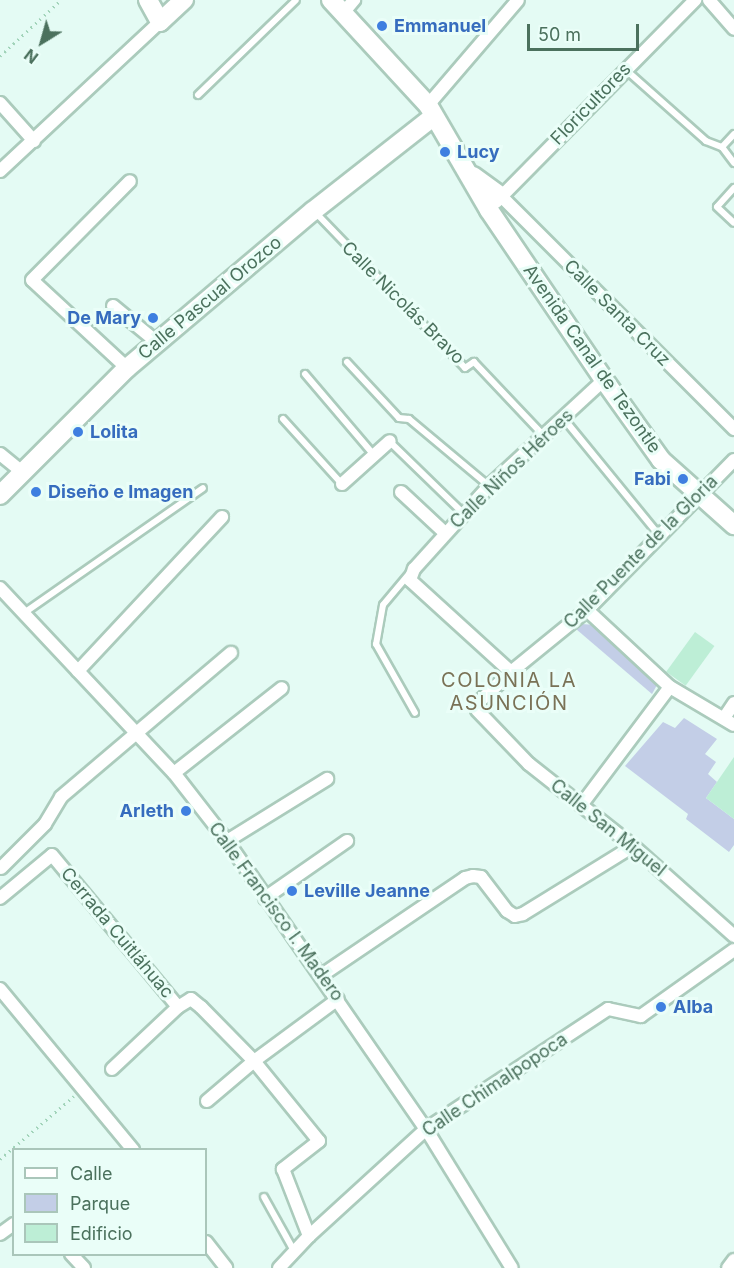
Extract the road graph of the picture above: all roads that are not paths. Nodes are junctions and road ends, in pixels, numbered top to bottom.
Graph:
1 (148, 0) edge
2 (184, 0) edge
3 (296, 0) edge
4 (518, 0) edge
5 (695, 0) edge
6 (709, 0) edge
7 (343, 4) edge
8 (160, 22) junction
9 (734, 29) edge
10 (625, 70) junction
11 (198, 95) dead end
12 (0, 103) edge
13 (431, 111) junction
14 (734, 134) edge
15 (34, 141) junction
16 (722, 147) junction
17 (734, 163) edge
18 (0, 171) edge
19 (471, 175) junction
20 (130, 180) dead end
21 (734, 188) edge
22 (501, 196) junction
23 (489, 210) junction
24 (313, 211) junction
25 (734, 223) edge
26 (113, 306) dead end
27 (158, 343) junction
28 (347, 362) dead end
29 (127, 368) junction
30 (305, 374) dead end
31 (604, 380) junction
32 (282, 419) dead end
33 (564, 419) junction
34 (734, 429) edge
35 (544, 436) junction
36 (390, 441) joint
37 (0, 454) edge
38 (374, 455) junction
39 (734, 460) edge
40 (22, 472) junction
41 (342, 484) joint
42 (489, 486) junction
43 (203, 488) dead end
44 (401, 492) dead end
45 (0, 495) edge
46 (699, 495) junction
47 (463, 513) junction
48 (222, 518) dead end
49 (734, 525) edge
50 (445, 533) junction
51 (659, 535) junction
52 (414, 569) junction
53 (0, 588) edge
54 (587, 610) junction
55 (23, 613) junction
56 (231, 653) dead end
57 (78, 671) junction
58 (511, 672) junction
59 (670, 687) junction
60 (282, 688) dead end
61 (734, 704) edge
62 (415, 713) dead end
63 (483, 719) joint
64 (729, 721) edge
65 (136, 734) junction
66 (174, 773) junction
67 (327, 779) dead end
68 (582, 804) junction
69 (227, 841) junction
70 (347, 841) dead end
71 (633, 846) junction
72 (1, 868) edge
73 (0, 898) edge
74 (266, 898) junction
75 (734, 936) edge
76 (734, 950) edge
77 (322, 975) junction
78 (0, 989) edge
79 (338, 999) junction
80 (178, 1007) junction
81 (254, 1061) junction
82 (112, 1069) dead end
83 (207, 1101) dead end
84 (426, 1129) junction
85 (132, 1148) edge
86 (264, 1197) dead end
87 (309, 1236) junction
88 (207, 1243) edge
89 (294, 1252) junction
90 (73, 1256) edge
91 (734, 1260) edge
92 (84, 1268) edge
93 (226, 1268) edge
94 (279, 1268) edge
95 (512, 1268) edge
96 (728, 1268) edge

1 - 8 street
2 - 8 street
3 - 11 lane
4 - 13 street
5 - 10 street, Floricultores
6 - 9 street
7 - 13 street, Avenida Canal de Tezontle
8 - 15 street
10 - 16 lane
10 - 22 street, Floricultores
12 - 15 street
13 - 19 street, Avenida Canal de Tezontle
13 - 24 street, Calle Pascual Orozco
14 - 16 lane
15 - 18 street
16 - 17 lane
19 - 22 street, Avenida Canal de Tezontle
19 - 23 street, Avenida Canal de Tezontle
20 - 29 street
21 - 25 lane
22 - 23 street, Floricultores
22 - 34 street, Calle Santa Cruz
23 - 31 street, Avenida Canal de Tezontle
24 - 27 street, Calle Pascual Orozco
24 - 35 lane, Calle Nicolás Bravo
26 - 27 street
27 - 29 street, Calle Pascual Orozco
28 - 42 lane
29 - 40 street, Calle Pascual Orozco
30 - 38 lane
31 - 33 street, Calle Niños Héroes
31 - 46 street, Avenida Canal de Tezontle
32 - 41 lane
33 - 35 street, Calle Niños Héroes
33 - 51 lane
35 - 42 street, Calle Niños Héroes
36 - 38 street
36 - 47 lane
37 - 40 street
38 - 41 street
39 - 46 street, Calle Puente de la Gloria
40 - 45 street, Calle Pascual Orozco
42 - 47 street, Calle Niños Héroes
43 - 55 lane
44 - 50 street
46 - 49 street, Avenida Canal de Tezontle
46 - 51 street, Calle Puente de la Gloria
47 - 50 street, Calle Niños Héroes
48 - 57 street
50 - 52 street, Calle Niños Héroes
51 - 54 street, Calle Puente de la Gloria
52 - 58 street
52 - 62 lane
53 - 55 street, Calle Francisco I. Madero
54 - 58 street, Calle Puente de la Gloria
54 - 59 street
55 - 57 street, Calle Francisco I. Madero
56 - 65 street
57 - 65 street, Calle Francisco I. Madero
58 - 63 street, Calle Puente de la Gloria
59 - 64 street
59 - 68 street
60 - 66 street
61 - 64 street
63 - 68 street, Calle San Miguel
65 - 66 street, Calle Francisco I. Madero
65 - 72 street
66 - 69 street, Calle Francisco I. Madero
67 - 69 street
68 - 71 street, Calle San Miguel
69 - 74 street, Calle Francisco I. Madero
70 - 74 street
71 - 75 street, Calle San Miguel
71 - 77 street
73 - 80 street, Cerrada Cuitláhuac
74 - 77 street, Calle Francisco I. Madero
76 - 84 street, Calle Chimalpopoca
77 - 79 street, Calle Francisco I. Madero
78 - 85 street
79 - 81 street
79 - 84 street, Calle Francisco I. Madero
80 - 81 street
80 - 82 street
81 - 83 street
81 - 87 street
84 - 87 street, Calle Chimalpopoca
84 - 95 street, Calle Francisco I. Madero
86 - 89 lane
87 - 89 street, Calle Chimalpopoca
88 - 93 street
89 - 94 street, Calle Chimalpopoca
90 - 92 street
91 - 96 street

